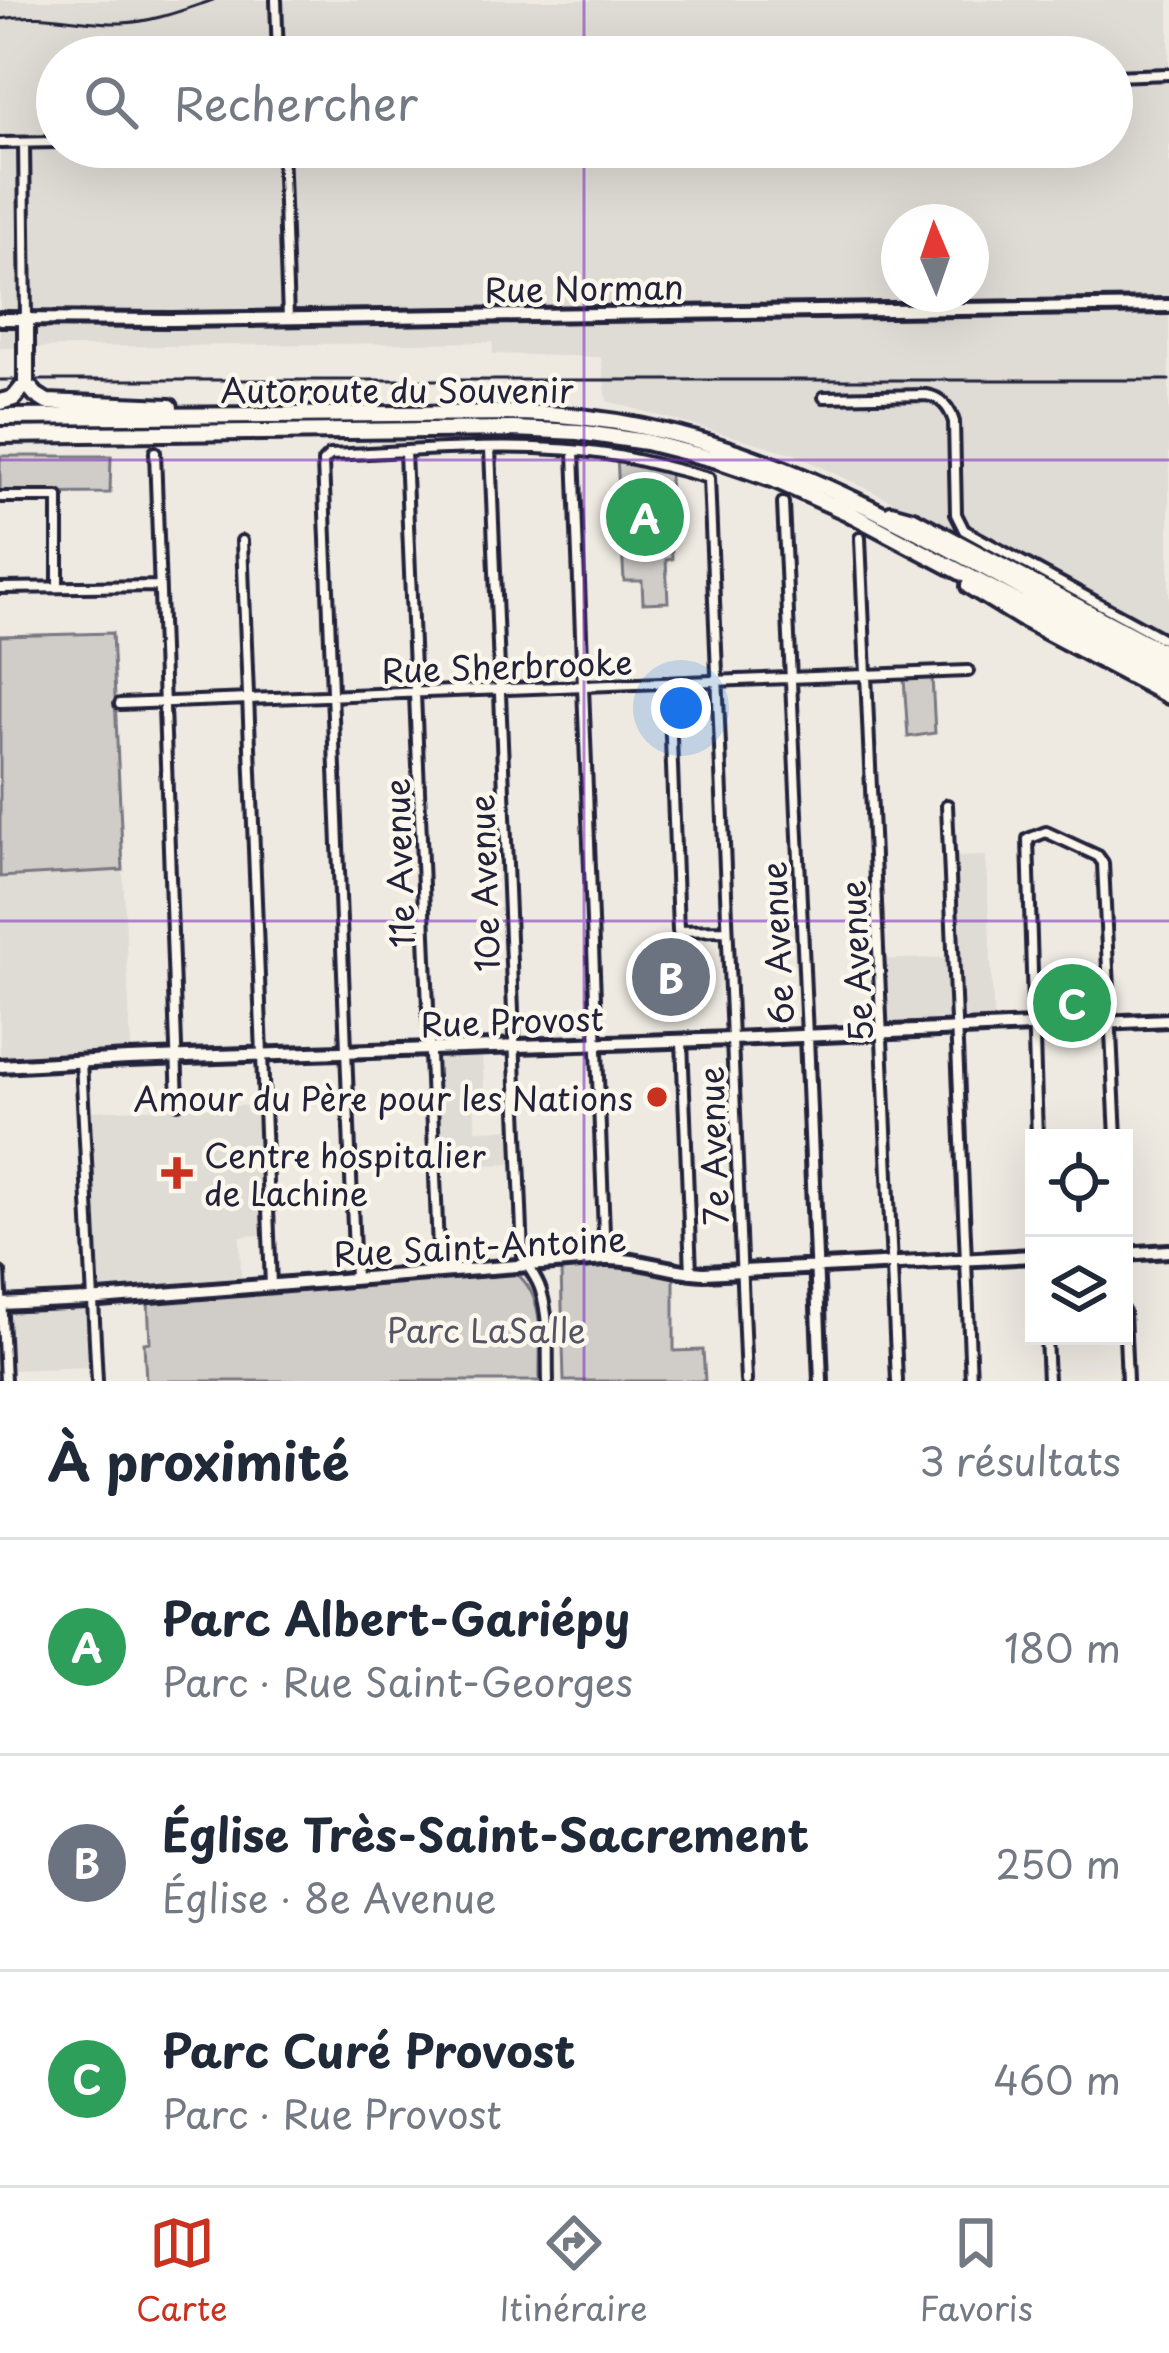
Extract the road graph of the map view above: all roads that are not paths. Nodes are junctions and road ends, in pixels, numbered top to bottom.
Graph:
1 (277, 0) edge
2 (278, 36) edge
3 (1169, 74) edge
4 (1133, 75) edge
5 (24, 142) junction
6 (36, 142) edge
7 (0, 143) edge
8 (283, 168) edge
9 (1169, 306) edge
10 (288, 318) junction
11 (0, 319) edge
12 (26, 319) junction
13 (26, 385) junction
14 (824, 397) dead end
15 (0, 402) edge
16 (270, 415) junction
17 (0, 417) edge
18 (0, 436) edge
19 (490, 449) junction
20 (155, 452) dead end
21 (405, 452) junction
22 (574, 452) junction
23 (0, 497) edge
24 (783, 502) dead end
25 (869, 507) junction
26 (860, 538) dead end
27 (242, 542) dead end
28 (905, 543) junction
29 (158, 586) junction
30 (58, 587) junction
31 (0, 588) edge
32 (1169, 642) edge
33 (1169, 655) edge
34 (1169, 667) edge
35 (968, 671) dead end
36 (867, 675) junction
37 (791, 678) junction
38 (717, 681) junction
39 (1169, 682) edge
40 (669, 683) junction
41 (584, 686) junction
42 (500, 688) junction
43 (416, 692) junction
44 (332, 696) junction
45 (1169, 696) edge
46 (248, 699) junction
47 (164, 703) junction
48 (120, 704) dead end
49 (947, 806) dead end
50 (724, 930) junction
51 (1169, 1020) edge
52 (1111, 1022) junction
53 (1033, 1026) junction
54 (958, 1029) junction
55 (882, 1032) junction
56 (807, 1036) junction
57 (732, 1039) junction
58 (682, 1041) junction
59 (598, 1044) junction
60 (513, 1047) junction
61 (430, 1050) junction
62 (346, 1052) junction
63 (262, 1055) junction
64 (178, 1058) junction
65 (80, 1061) junction
66 (0, 1066) edge
67 (178, 1103) dead end
68 (1037, 1129) edge
69 (1116, 1129) edge
70 (1169, 1251) edge
71 (1133, 1253) edge
72 (1025, 1256) edge
73 (605, 1259) junction
74 (965, 1259) junction
75 (892, 1263) junction
76 (526, 1265) junction
77 (816, 1267) junction
78 (741, 1271) junction
79 (0, 1273) edge
80 (439, 1273) junction
81 (691, 1273) junction
82 (356, 1279) junction
83 (271, 1286) junction
84 (94, 1299) junction
85 (1, 1304) edge
86 (1046, 1345) edge
87 (1125, 1345) edge
88 (5, 1381) edge
89 (97, 1381) edge
90 (548, 1381) edge
91 (746, 1381) edge
92 (821, 1381) edge
93 (897, 1381) edge
94 (971, 1381) edge
95 (1048, 1381) edge
96 (1127, 1381) edge

1 - 2 street
3 - 4 street
5 - 6 street
5 - 7 street
5 - 12 street
8 - 10 street
9 - 10 street, Rue Norman
10 - 12 street, Rue Norman
11 - 12 street, Rue Norman
12 - 13 highway, bridge
13 - 15 highway
13 - 16 highway
14 - 32 street
16 - 17 highway, Autoroute du Souvenir
16 - 25 highway, Autoroute du Souvenir
18 - 28 highway, Autoroute du Souvenir
19 - 21 street
19 - 22 street
19 - 42 street, 10e Avenue
20 - 29 street
21 - 43 street, 11e Avenue
21 - 44 street
22 - 38 street, 7e Avenue
22 - 41 street
23 - 30 street
24 - 37 street, 6e Avenue
25 - 33 highway
25 - 34 highway, Autoroute du Souvenir
26 - 36 street, 5e Avenue
27 - 46 street
28 - 39 highway, Autoroute du Souvenir
28 - 45 highway
29 - 30 street
29 - 47 street
30 - 31 street
35 - 36 street, Rue Sherbrooke
36 - 37 street, Rue Sherbrooke
36 - 55 street, 5e Avenue
37 - 38 street, Rue Sherbrooke
37 - 56 street, 6e Avenue
38 - 40 street, Rue Sherbrooke
38 - 50 street, 7e Avenue
40 - 41 street, Rue Sherbrooke
40 - 50 street
41 - 42 street, Rue Sherbrooke
41 - 59 street
42 - 43 street, Rue Sherbrooke
42 - 60 street, 10e Avenue
43 - 44 street, Rue Sherbrooke
43 - 61 street, 11e Avenue
44 - 46 street, Rue Sherbrooke
44 - 62 street
46 - 47 street, Rue Sherbrooke
46 - 63 street
47 - 48 street, Rue Sherbrooke
47 - 64 street
49 - 54 street
50 - 57 street, 7e Avenue
51 - 52 street, Rue Provost
52 - 53 street, Rue Provost
52 - 53 street
52 - 69 street
53 - 54 street, Rue Provost
53 - 68 street
54 - 55 street, Rue Provost
54 - 74 street
55 - 56 street, Rue Provost
55 - 75 street, 5e Avenue
56 - 57 street, Rue Provost
56 - 77 street, 6e Avenue
57 - 58 street, Rue Provost
57 - 78 street, 7e Avenue
58 - 59 street, Rue Provost
58 - 81 street
59 - 60 street, Rue Provost
59 - 73 street
60 - 61 street, Rue Provost
60 - 76 street, 10e Avenue
61 - 62 street, Rue Provost
61 - 80 street, 11e Avenue
62 - 63 street, Rue Provost
62 - 82 street
63 - 64 street, Rue Provost
63 - 83 street
64 - 65 street, Rue Provost
64 - 67 street
65 - 66 street, Rue Provost
65 - 84 street
70 - 71 street
72 - 74 street, Rue Saint-Antoine
73 - 76 street, Rue Saint-Antoine
73 - 81 street, Rue Saint-Antoine
74 - 75 street, Rue Saint-Antoine
74 - 94 street
75 - 77 street, Rue Saint-Antoine
75 - 93 street, 5e Avenue
76 - 80 street, Rue Saint-Antoine
76 - 90 street, 10e Avenue
77 - 78 street, Rue Saint-Antoine
77 - 92 street, 6e Avenue
78 - 81 street, Rue Saint-Antoine
78 - 91 street, 7e Avenue
79 - 85 street
80 - 82 street, Rue Saint-Antoine
82 - 83 street, Rue Saint-Antoine
83 - 84 street, Rue Saint-Antoine
84 - 85 street, Rue Saint-Antoine
84 - 89 street
85 - 88 street
86 - 95 street
87 - 96 street

